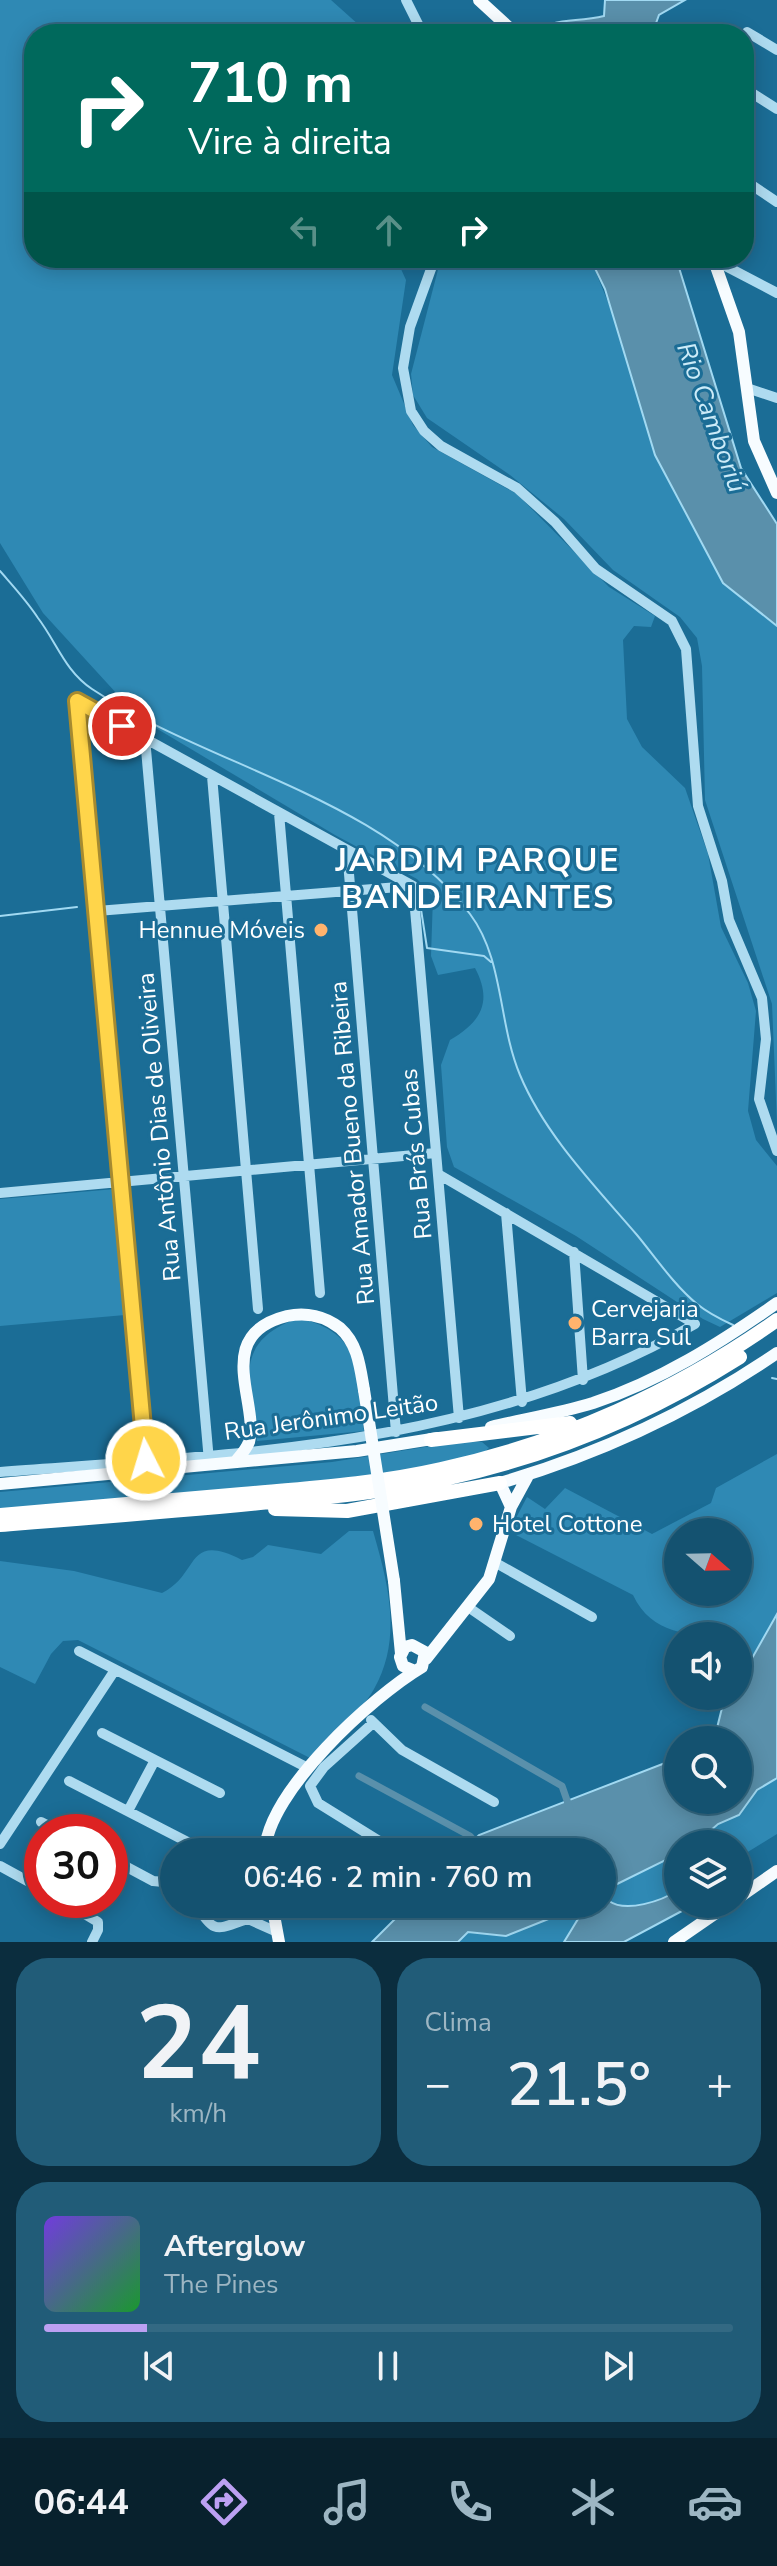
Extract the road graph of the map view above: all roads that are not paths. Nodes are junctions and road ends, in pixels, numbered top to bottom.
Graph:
1 (406, 0) edge
2 (479, 0) edge
3 (418, 24) edge
4 (505, 24) edge
5 (754, 36) edge
6 (777, 50) edge
7 (754, 94) edge
8 (777, 109) edge
9 (754, 187) edge
10 (777, 202) edge
11 (432, 268) edge
12 (717, 268) edge
13 (731, 268) edge
14 (777, 293) edge
15 (747, 388) junction
16 (777, 398) edge
17 (777, 493) edge
18 (145, 738) junction
19 (212, 776) junction
20 (279, 813) junction
21 (347, 850) junction
22 (413, 886) junction
23 (351, 891) junction
24 (286, 896) junction
25 (223, 901) junction
26 (159, 906) junction
27 (97, 911) junction
28 (777, 1151) edge
29 (436, 1153) junction
30 (373, 1159) junction
31 (309, 1165) junction
32 (246, 1171) junction
33 (438, 1174) junction
34 (183, 1176) junction
35 (121, 1182) junction
36 (0, 1193) edge
37 (506, 1213) junction
38 (574, 1252) junction
39 (320, 1293) dead end
40 (777, 1303) edge
41 (258, 1309) dead end
42 (777, 1320) edge
43 (777, 1332) edge
44 (777, 1353) edge
45 (583, 1380) junction
46 (522, 1402) junction
47 (605, 1416) junction
48 (459, 1418) junction
49 (396, 1432) junction
50 (431, 1440) junction
51 (255, 1450) junction
52 (207, 1454) junction
53 (146, 1460) junction
54 (235, 1462) junction
55 (170, 1468) junction
56 (0, 1472) edge
57 (529, 1474) junction
58 (500, 1483) junction
59 (0, 1484) edge
60 (239, 1505) junction
61 (511, 1507) junction
62 (0, 1515) edge
63 (0, 1525) edge
64 (496, 1563) junction
65 (468, 1607) junction
66 (398, 1613) junction
67 (592, 1617) dead end
68 (451, 1626) junction
69 (510, 1636) dead end
70 (414, 1645) junction
71 (79, 1651) dead end
72 (400, 1655) junction
73 (426, 1659) junction
74 (115, 1670) junction
75 (415, 1671) junction
76 (383, 1696) junction
77 (366, 1711) junction
78 (373, 1723) junction
79 (102, 1733) dead end
80 (155, 1760) junction
81 (308, 1768) junction
82 (69, 1781) dead end
83 (220, 1793) dead end
84 (494, 1802) dead end
85 (128, 1811) junction
86 (180, 1838) edge
87 (268, 1838) edge
88 (374, 1838) edge
89 (0, 1844) edge
90 (0, 1866) edge
91 (128, 1868) edge
92 (777, 1871) edge
93 (24, 1879) edge
94 (160, 1882) edge
95 (752, 1888) edge
96 (91, 1918) edge
97 (208, 1918) edge
98 (709, 1918) edge
99 (278, 1937) edge
100 (92, 1942) edge
101 (674, 1942) edge

1 - 3 street
2 - 4 main road
5 - 6 street
7 - 8 street
9 - 10 street
11 - 28 street
12 - 15 main road
13 - 14 street
15 - 16 street
15 - 17 main road
18 - 19 street
18 - 26 street, Rua Antônio Dias de Oliveira
18 - 27 street
19 - 20 street
19 - 25 street
20 - 21 street
20 - 24 street
21 - 22 street
21 - 23 street, Rua Amador Bueno da Ribeira
22 - 23 street
22 - 29 street, Rua Brás Cubas
23 - 24 street
23 - 30 street, Rua Amador Bueno da Ribeira
24 - 25 street
24 - 31 street
25 - 26 street
25 - 32 street
26 - 27 street
26 - 34 street, Rua Antônio Dias de Oliveira
27 - 35 street
29 - 30 street
29 - 33 street, Rua Brás Cubas
30 - 31 street
30 - 49 street, Rua Amador Bueno da Ribeira
31 - 32 street
31 - 39 street
32 - 34 street
32 - 41 street
33 - 37 street
33 - 48 street, Rua Brás Cubas
34 - 35 street
34 - 52 street, Rua Antônio Dias de Oliveira
35 - 36 street
35 - 53 street
37 - 38 street
37 - 46 street
38 - 45 street
38 - 45 street, Rua Jerônimo Leitão
40 - 50 main road
42 - 47 highway
43 - 60 highway
44 - 57 main road
45 - 46 street, Rua Jerônimo Leitão
46 - 48 street, Rua Jerônimo Leitão
47 - 50 highway
47 - 62 highway
48 - 49 street, Rua Jerônimo Leitão
49 - 51 street, Rua Jerônimo Leitão
50 - 51 main road
51 - 52 street, Rua Jerônimo Leitão
51 - 54 main road
51 - 54 main road
51 - 66 main road, bridge
52 - 53 street, Rua Jerônimo Leitão
52 - 54 main road
52 - 55 main road
53 - 55 street
53 - 56 street, Rua Jerônimo Leitão
55 - 59 main road
57 - 58 main road
57 - 61 main road
58 - 60 highway
58 - 61 main road
60 - 63 highway
61 - 64 main road
64 - 65 main road
64 - 67 street
65 - 68 main road
65 - 69 street
66 - 70 main road
66 - 72 main road
68 - 70 main road
68 - 73 main road
70 - 72 main road
70 - 73 main road
71 - 74 street
72 - 75 main road
72 - 76 main road
73 - 75 main road
74 - 81 street
74 - 89 street
75 - 76 main road
76 - 77 main road
77 - 78 street
77 - 81 main road
78 - 84 street
78 - 88 street
79 - 80 street
80 - 83 street
80 - 85 street
81 - 87 main road
82 - 85 street
85 - 86 street
90 - 93 street
91 - 94 street
92 - 95 main road
96 - 100 street
97 - 99 street
98 - 101 main road

